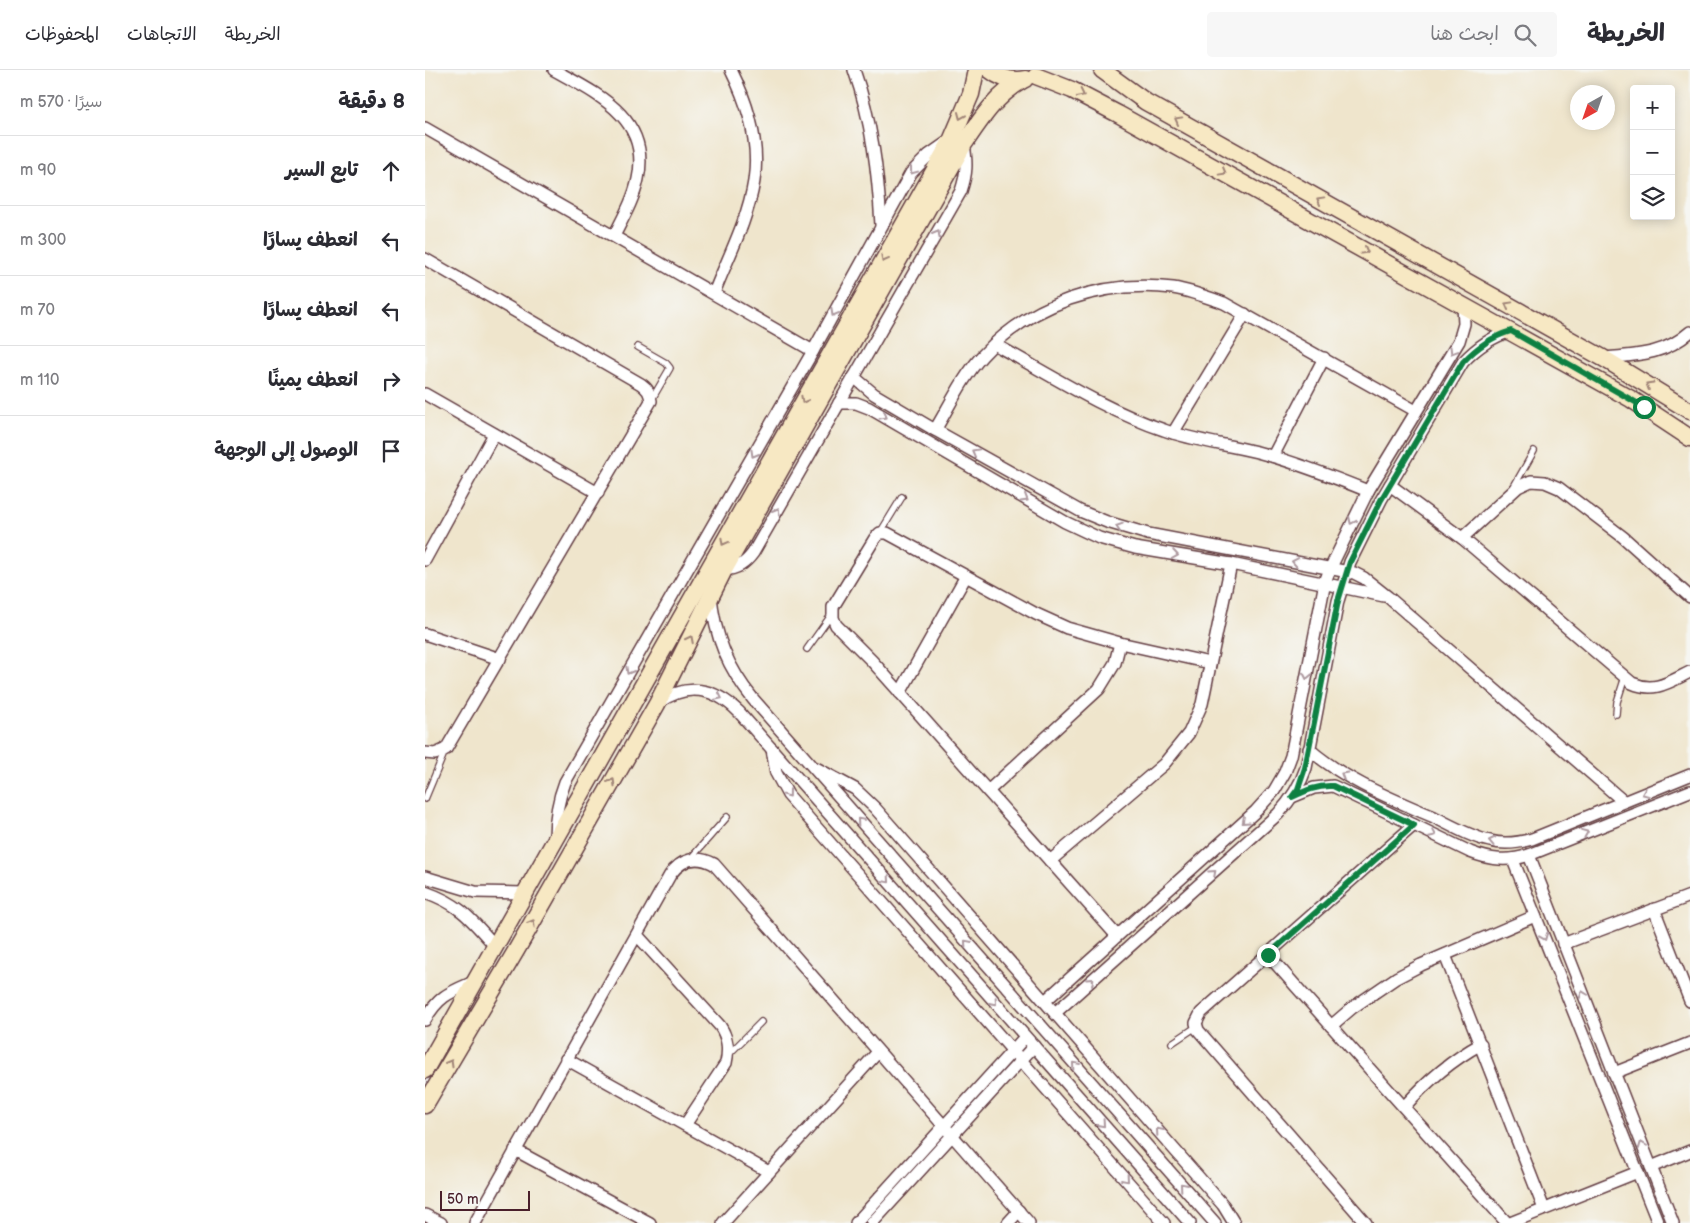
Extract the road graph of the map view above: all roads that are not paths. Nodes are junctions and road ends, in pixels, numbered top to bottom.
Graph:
1 (554, 70) edge
2 (731, 70) edge
3 (854, 70) edge
4 (976, 70) edge
5 (990, 70) edge
6 (1101, 70) edge
7 (1034, 75) edge
8 (425, 128) edge
9 (957, 142) junction
10 (881, 225) junction
11 (614, 236) junction
12 (425, 259) edge
13 (714, 293) junction
14 (1463, 305) junction
15 (1245, 314) junction
16 (1511, 331) junction
17 (1690, 332) edge
18 (994, 344) junction
19 (638, 347) dead end
20 (813, 350) junction
21 (1324, 358) junction
22 (1603, 358) junction
23 (853, 377) junction
24 (425, 394) edge
25 (651, 401) junction
26 (839, 403) junction
27 (1417, 410) junction
28 (1690, 411) edge
29 (935, 430) junction
30 (1173, 433) junction
31 (494, 434) junction
32 (1690, 438) edge
33 (1534, 451) dead end
34 (1273, 456) junction
35 (1390, 485) junction
36 (1368, 491) junction
37 (1511, 492) junction
38 (598, 493) junction
39 (902, 496) dead end
40 (880, 533) junction
41 (1462, 538) junction
42 (425, 560) edge
43 (1231, 564) junction
44 (1330, 569) junction
45 (723, 570) junction
46 (1347, 572) junction
47 (966, 576) junction
48 (1325, 582) junction
49 (1342, 586) junction
50 (711, 596) junction
51 (1388, 596) junction
52 (1690, 597) edge
53 (832, 614) junction
54 (425, 634) edge
55 (1120, 644) junction
56 (807, 649) dead end
57 (500, 659) junction
58 (1210, 663) junction
59 (1690, 672) edge
60 (1625, 677) junction
61 (900, 693) junction
62 (657, 704) junction
63 (1616, 714) dead end
64 (446, 749) junction
65 (772, 749) junction
66 (1309, 749) junction
67 (425, 753) edge
68 (809, 764) junction
69 (1690, 775) edge
70 (988, 791) junction
71 (1690, 791) edge
72 (1292, 797) junction
73 (425, 799) edge
74 (1623, 801) junction
75 (727, 817) dead end
76 (1414, 825) junction
77 (555, 841) junction
78 (1529, 855) junction
79 (690, 860) junction
80 (1050, 860) junction
81 (1513, 860) junction
82 (425, 877) edge
83 (425, 892) edge
84 (524, 893) junction
85 (1690, 896) edge
86 (1654, 909) junction
87 (1535, 916) junction
88 (637, 935) junction
89 (1117, 936) junction
90 (1563, 944) junction
91 (495, 946) junction
92 (1268, 955) junction
93 (1445, 955) junction
94 (476, 981) junction
95 (1045, 1001) junction
96 (1690, 1001) edge
97 (1055, 1013) junction
98 (425, 1020) edge
99 (761, 1022) dead end
100 (1331, 1026) junction
101 (1196, 1027) junction
102 (1025, 1037) junction
103 (1171, 1043) dead end
104 (1690, 1043) edge
105 (1481, 1044) junction
106 (1033, 1046) junction
107 (1012, 1051) junction
108 (878, 1052) junction
109 (728, 1054) junction
110 (566, 1059) junction
111 (1021, 1060) junction
112 (425, 1070) edge
113 (1614, 1073) junction
114 (425, 1105) edge
115 (1404, 1107) junction
116 (685, 1125) junction
117 (944, 1126) junction
118 (952, 1136) junction
119 (515, 1150) junction
120 (1690, 1151) edge
121 (1651, 1167) junction
122 (769, 1172) junction
123 (1638, 1172) junction
124 (1544, 1209) junction
125 (1019, 1211) junction
126 (425, 1214) edge
127 (441, 1223) edge
128 (475, 1223) edge
129 (650, 1223) edge
130 (723, 1223) edge
131 (856, 1223) edge
132 (872, 1223) edge
133 (1008, 1223) edge
134 (1029, 1223) edge
135 (1164, 1223) edge
136 (1190, 1223) edge
137 (1215, 1223) edge
138 (1233, 1223) edge
139 (1366, 1223) edge
140 (1509, 1223) edge
141 (1658, 1223) edge
142 (1673, 1223) edge

1 - 11 street
2 - 13 street
3 - 10 street
4 -> 9 street
5 - 7 street
22 -> 6 street
7 - 9 street
7 -> 14 street
8 - 11 street
9 -> 10 street
23 -> 9 street
9 - 45 street
9 -> 77 street
10 -> 20 street
11 - 13 street
12 - 25 street
13 - 20 street
14 - 16 street
14 -> 27 street
15 - 18 street
15 - 21 street
15 - 30 street
16 - 32 street
16 - 35 street
17 - 22 street
18 - 29 street
18 - 30 street
19 - 25 lane
20 -> 77 street
21 - 27 street
21 - 34 street
28 -> 22 street
23 - 26 street
23 - 29 street
24 - 31 street
25 - 38 street
26 -> 43 street
45 -> 26 street
27 - 36 street
44 -> 29 street
30 - 34 street
31 - 38 street
31 - 42 street
33 - 37 lane
34 - 36 street
35 - 41 street
35 - 46 street
36 -> 44 street
37 - 41 street
37 - 52 street
38 - 57 street
39 - 40 lane
40 - 47 street
40 - 53 street
41 - 60 street
43 - 48 street
43 - 58 street
44 - 46 street
44 - 48 street
45 - 50 street
46 - 49 street
46 - 51 street
47 - 55 street
47 - 61 street
48 - 49 street
48 -> 89 street
49 - 51 street
49 - 66 street
62 -> 50 street
50 - 68 street
51 - 74 street
53 - 56 lane
53 - 61 street
54 - 57 street
55 - 58 street
55 - 70 street
57 - 64 street
58 - 80 street
59 - 60 street
60 - 63 lane
61 - 70 street
62 -> 65 street
114 -> 62 street
64 - 67 street
64 - 73 lane
65 -> 102 street
65 -> 107 street
66 - 72 street
74 -> 66 street
68 - 95 street
137 -> 68 street
69 -> 74 street
70 - 80 street
78 -> 71 street
72 - 76 street
97 -> 72 street
75 - 79 lane
76 -> 81 street
76 - 92 street
77 - 84 street
78 - 81 street
78 - 90 street
79 - 88 street
79 - 108 street
80 - 89 street
81 - 87 street
82 - 84 street
83 - 91 street
84 - 91 street
85 - 86 street
86 - 90 street
86 - 96 street
87 - 93 street
87 -> 123 street
88 - 109 street
88 - 110 street
89 - 95 street
113 -> 90 street
91 - 94 street
92 - 100 street
92 - 101 street
93 - 100 street
93 - 105 street
94 - 98 street
94 - 112 street
95 - 97 street
138 -> 97 street
99 - 109 lane
100 - 115 street
101 - 103 lane
101 - 139 street
102 - 106 street
102 - 107 street
104 - 113 street
105 - 115 street
105 - 124 street
106 - 111 street
106 -> 136 street
107 - 111 street
107 - 117 street
108 - 117 street
108 - 122 street
109 - 116 street
110 - 116 street
110 - 119 street
111 - 118 street
111 -> 135 street
121 -> 113 street
115 - 140 street
116 - 122 street
117 - 118 street
117 - 131 street
118 - 125 street
118 - 132 street
119 - 128 street
119 - 129 street
120 - 121 street
121 - 142 street
122 - 130 street
123 - 124 street
123 - 141 street
124 - 140 street
125 - 133 street
125 - 134 street
126 - 127 street

